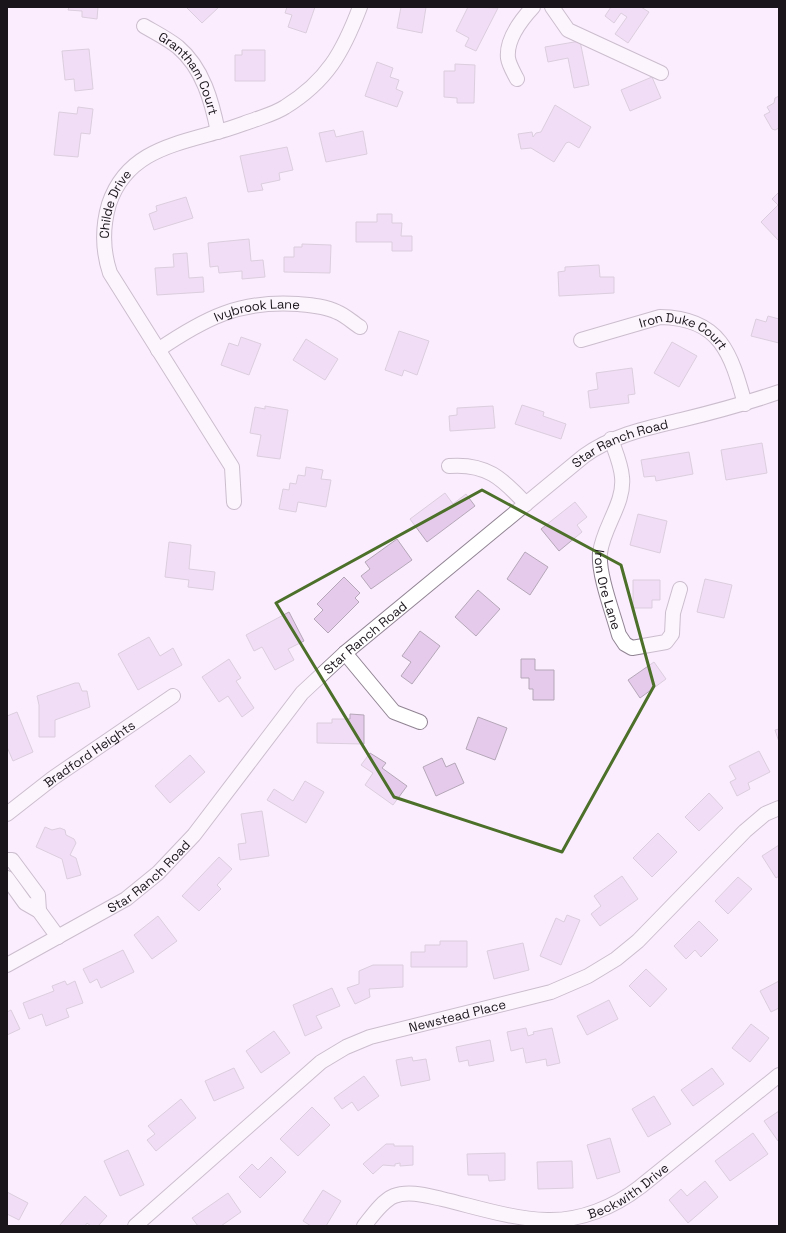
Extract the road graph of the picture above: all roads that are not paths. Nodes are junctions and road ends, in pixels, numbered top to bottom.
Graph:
1 (360, 7) edge
2 (533, 7) edge
3 (552, 7) edge
4 (144, 26) dead end
5 (661, 73) dead end
6 (517, 79) dead end
7 (218, 132) junction
8 (360, 327) dead end
9 (581, 340) dead end
10 (158, 350) junction
11 (779, 392) edge
12 (745, 404) junction
13 (610, 439) junction
14 (449, 466) dead end
15 (234, 502) dead end
16 (526, 504) junction
17 (680, 589) dead end
18 (345, 653) junction
19 (174, 696) dead end
20 (420, 722) dead end
21 (779, 808) edge
22 (7, 814) edge
23 (7, 860) edge
24 (7, 878) edge
25 (39, 911) junction
26 (58, 937) junction
27 (7, 965) edge
28 (779, 1075) edge
29 (578, 1221) edge
30 (135, 1226) edge
31 (364, 1226) edge

1 - 7 street, Childe Drive
2 - 6 street
3 - 5 street
4 - 7 street, Grantham Court
7 - 10 street, Childe Drive
8 - 10 street, Ivybrook Lane
9 - 12 street, Iron Duke Court
10 - 15 street, Childe Drive
11 - 12 street, Star Ranch Road
12 - 13 street, Star Ranch Road
13 - 16 street, Star Ranch Road
13 - 17 street, Iron Ore Lane
14 - 16 street
16 - 18 street, Star Ranch Road
18 - 20 street
18 - 26 street, Star Ranch Road
19 - 22 street, Bradford Heights
21 - 30 street, Newstead Place
23 - 25 street
24 - 25 street
25 - 26 street
26 - 27 street, Star Ranch Road
28 - 29 street, Beckwith Drive
29 - 31 street, Beckwith Drive

